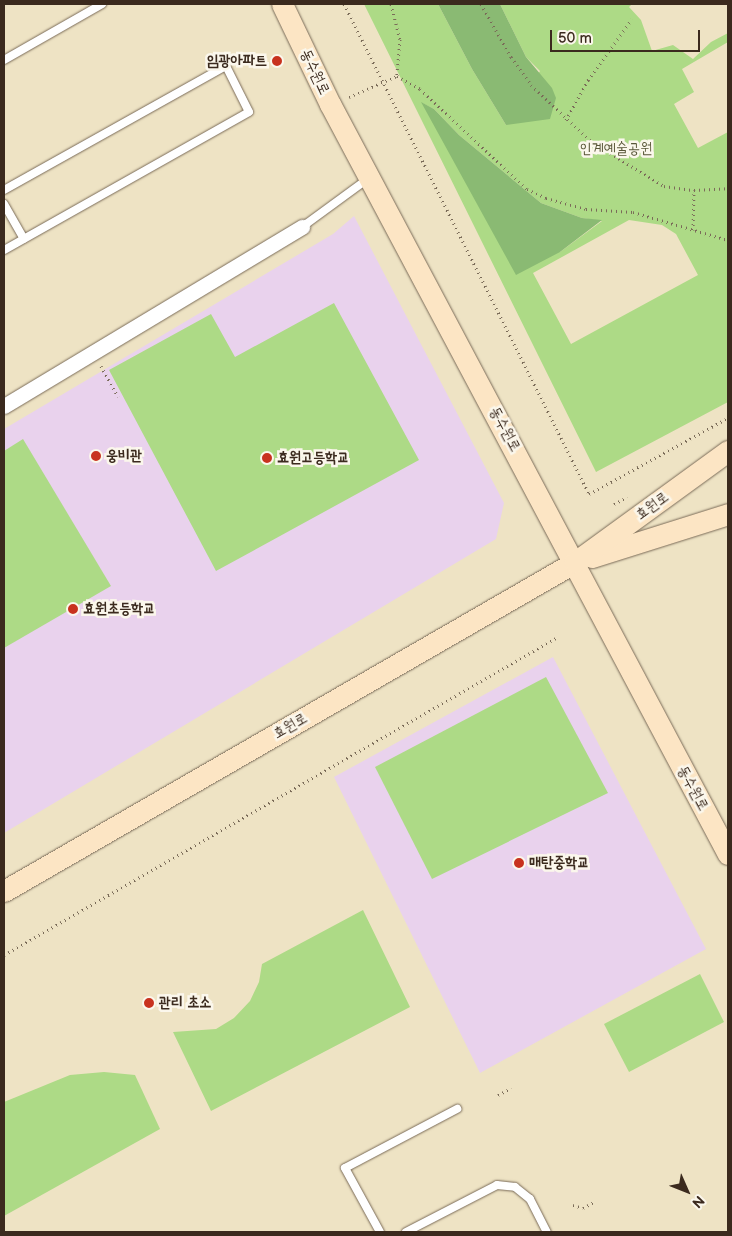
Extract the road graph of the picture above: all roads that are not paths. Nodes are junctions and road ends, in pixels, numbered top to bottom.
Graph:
1 (102, 4) edge
2 (282, 4) edge
3 (4, 60) edge
4 (370, 177) junction
5 (4, 190) edge
6 (4, 204) edge
7 (302, 227) joint
8 (24, 239) junction
9 (4, 250) edge
10 (4, 406) edge
11 (728, 451) edge
12 (728, 514) edge
13 (575, 562) junction
14 (728, 854) edge
15 (4, 891) edge
16 (457, 1109) dead end
17 (380, 1232) edge
18 (406, 1232) edge
19 (547, 1232) edge

1 - 3 lane
2 - 4 street, 동수원로
4 - 7 lane
4 - 13 street, 동수원로
5 - 8 lane
6 - 8 lane
7 - 10 street
8 - 9 lane
11 - 13 street, 효원로
12 - 13 street, 효원로
13 - 14 street, 동수원로
13 - 15 street, 효원로
16 - 17 lane
18 - 19 lane

